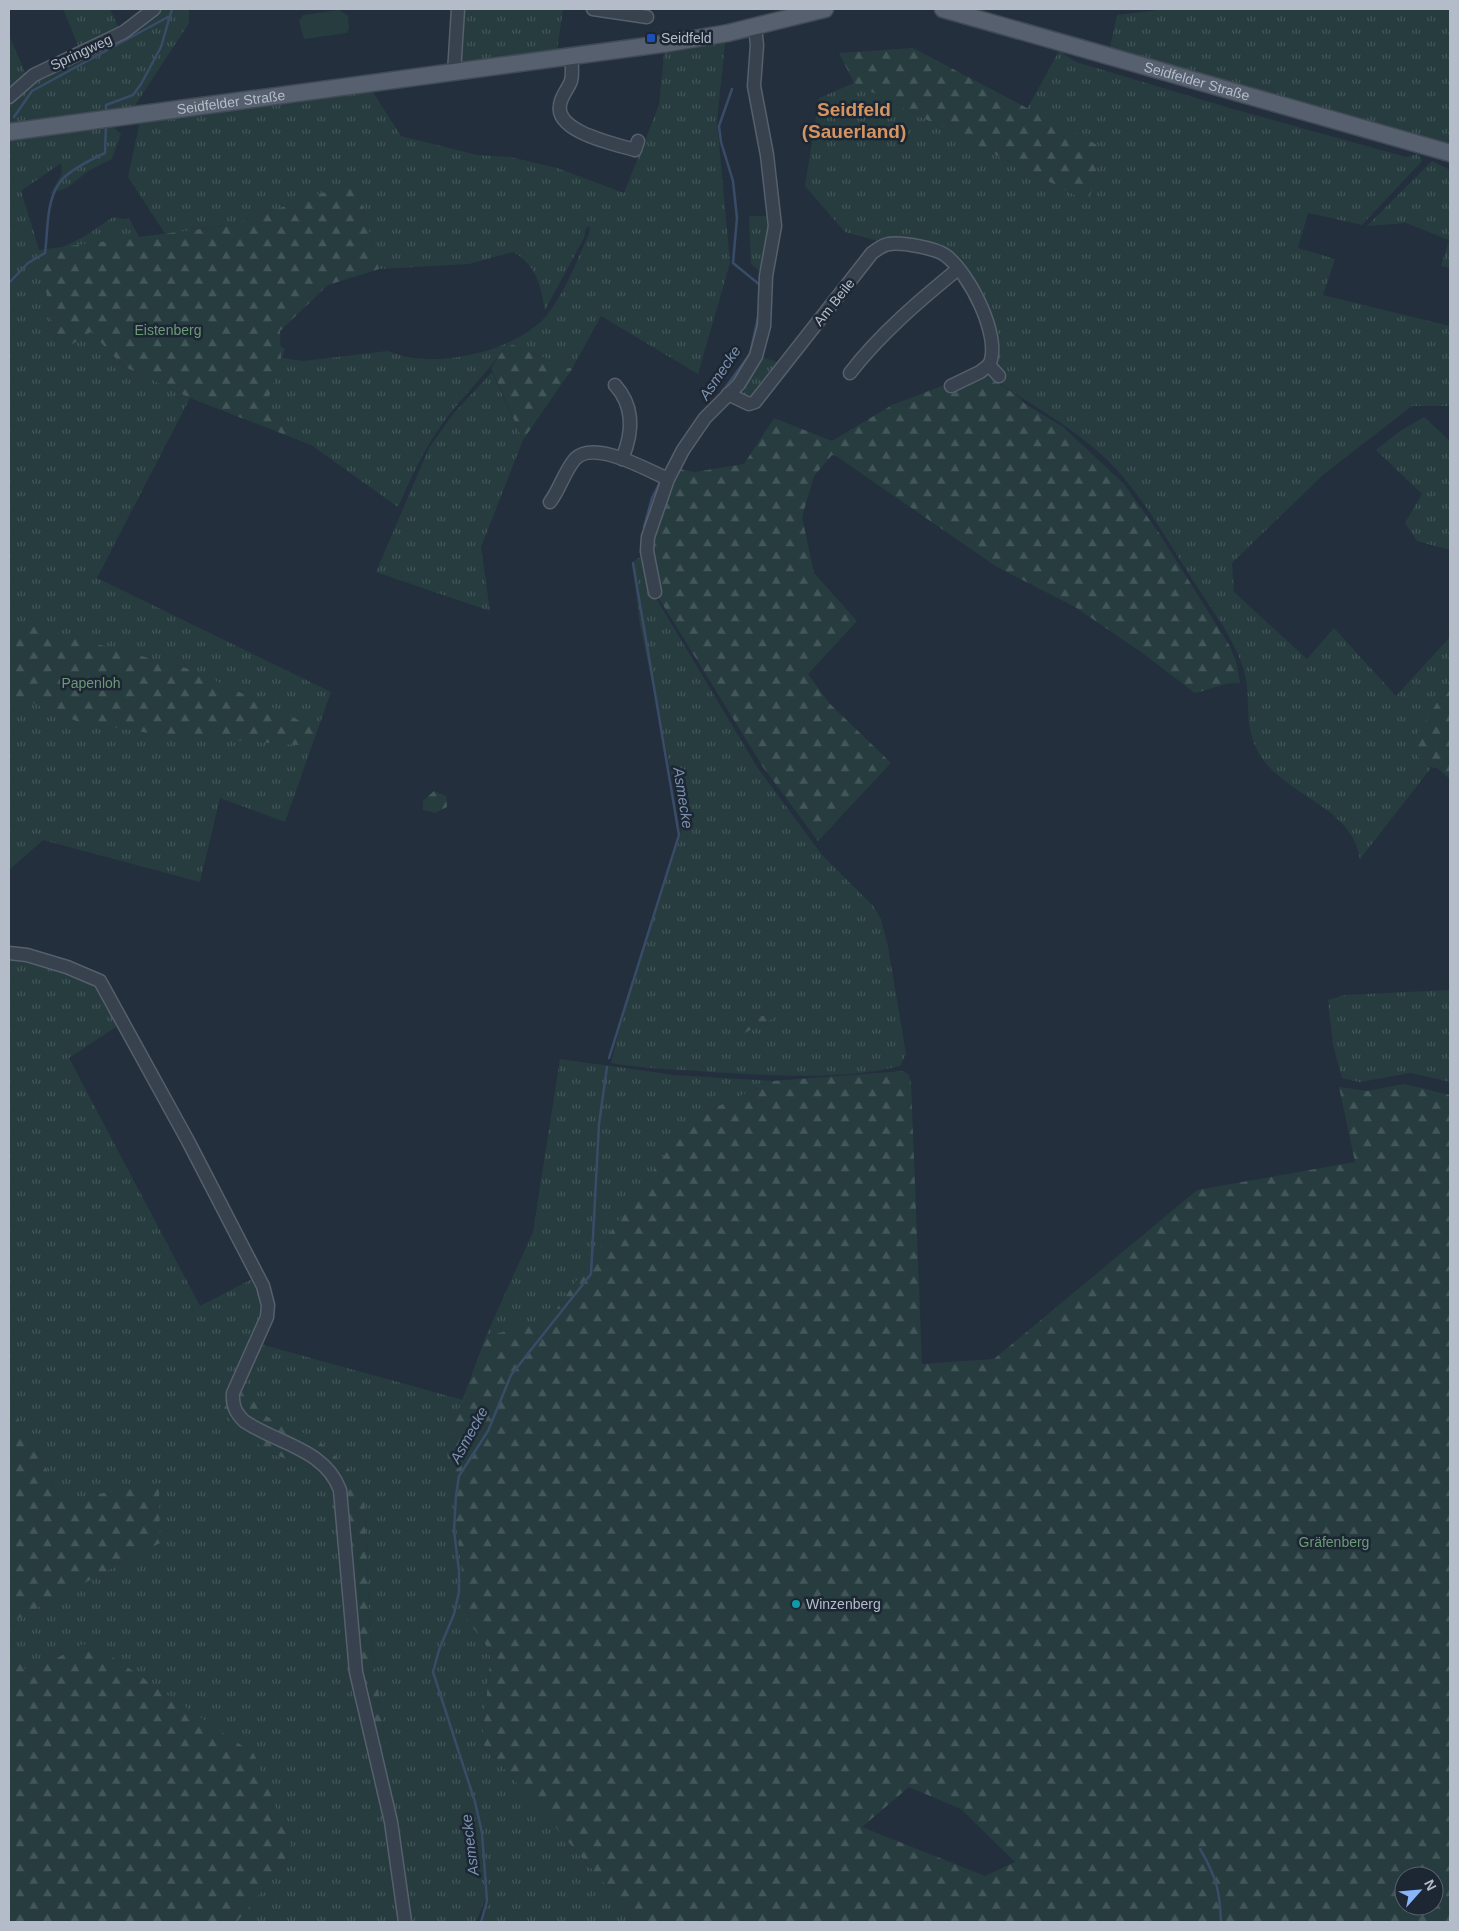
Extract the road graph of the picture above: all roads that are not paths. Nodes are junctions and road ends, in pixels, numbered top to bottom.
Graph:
1 (154, 9) edge
2 (458, 9) edge
3 (592, 9) edge
4 (825, 9) edge
5 (943, 9) edge
6 (647, 17) dead end
7 (755, 27) junction
8 (571, 57) junction
9 (454, 73) junction
10 (9, 97) edge
11 (9, 132) edge
12 (638, 141) dead end
13 (1450, 153) edge
14 (958, 269) junction
15 (989, 365) junction
16 (850, 373) dead end
17 (999, 376) dead end
18 (615, 385) dead end
19 (951, 386) dead end
20 (728, 394) junction
21 (622, 459) junction
22 (668, 479) junction
23 (550, 502) dead end
24 (655, 592) dead end
25 (9, 953) edge
26 (405, 1922) edge

1 - 10 street, Springweg
2 - 9 street
3 - 6 street
4 - 7 main road, Seidfelder Straße
5 - 13 main road, Seidfelder Straße
7 - 8 main road, Seidfelder Straße
7 - 20 street
8 - 9 main road, Seidfelder Straße
8 - 12 street
9 - 11 main road, Seidfelder Straße
14 - 15 street, Am Beile
14 - 16 street
14 - 20 street, Am Beile
15 - 17 street
15 - 19 street
18 - 21 street
20 - 22 street
21 - 22 street
21 - 23 street
22 - 24 street
25 - 26 street

